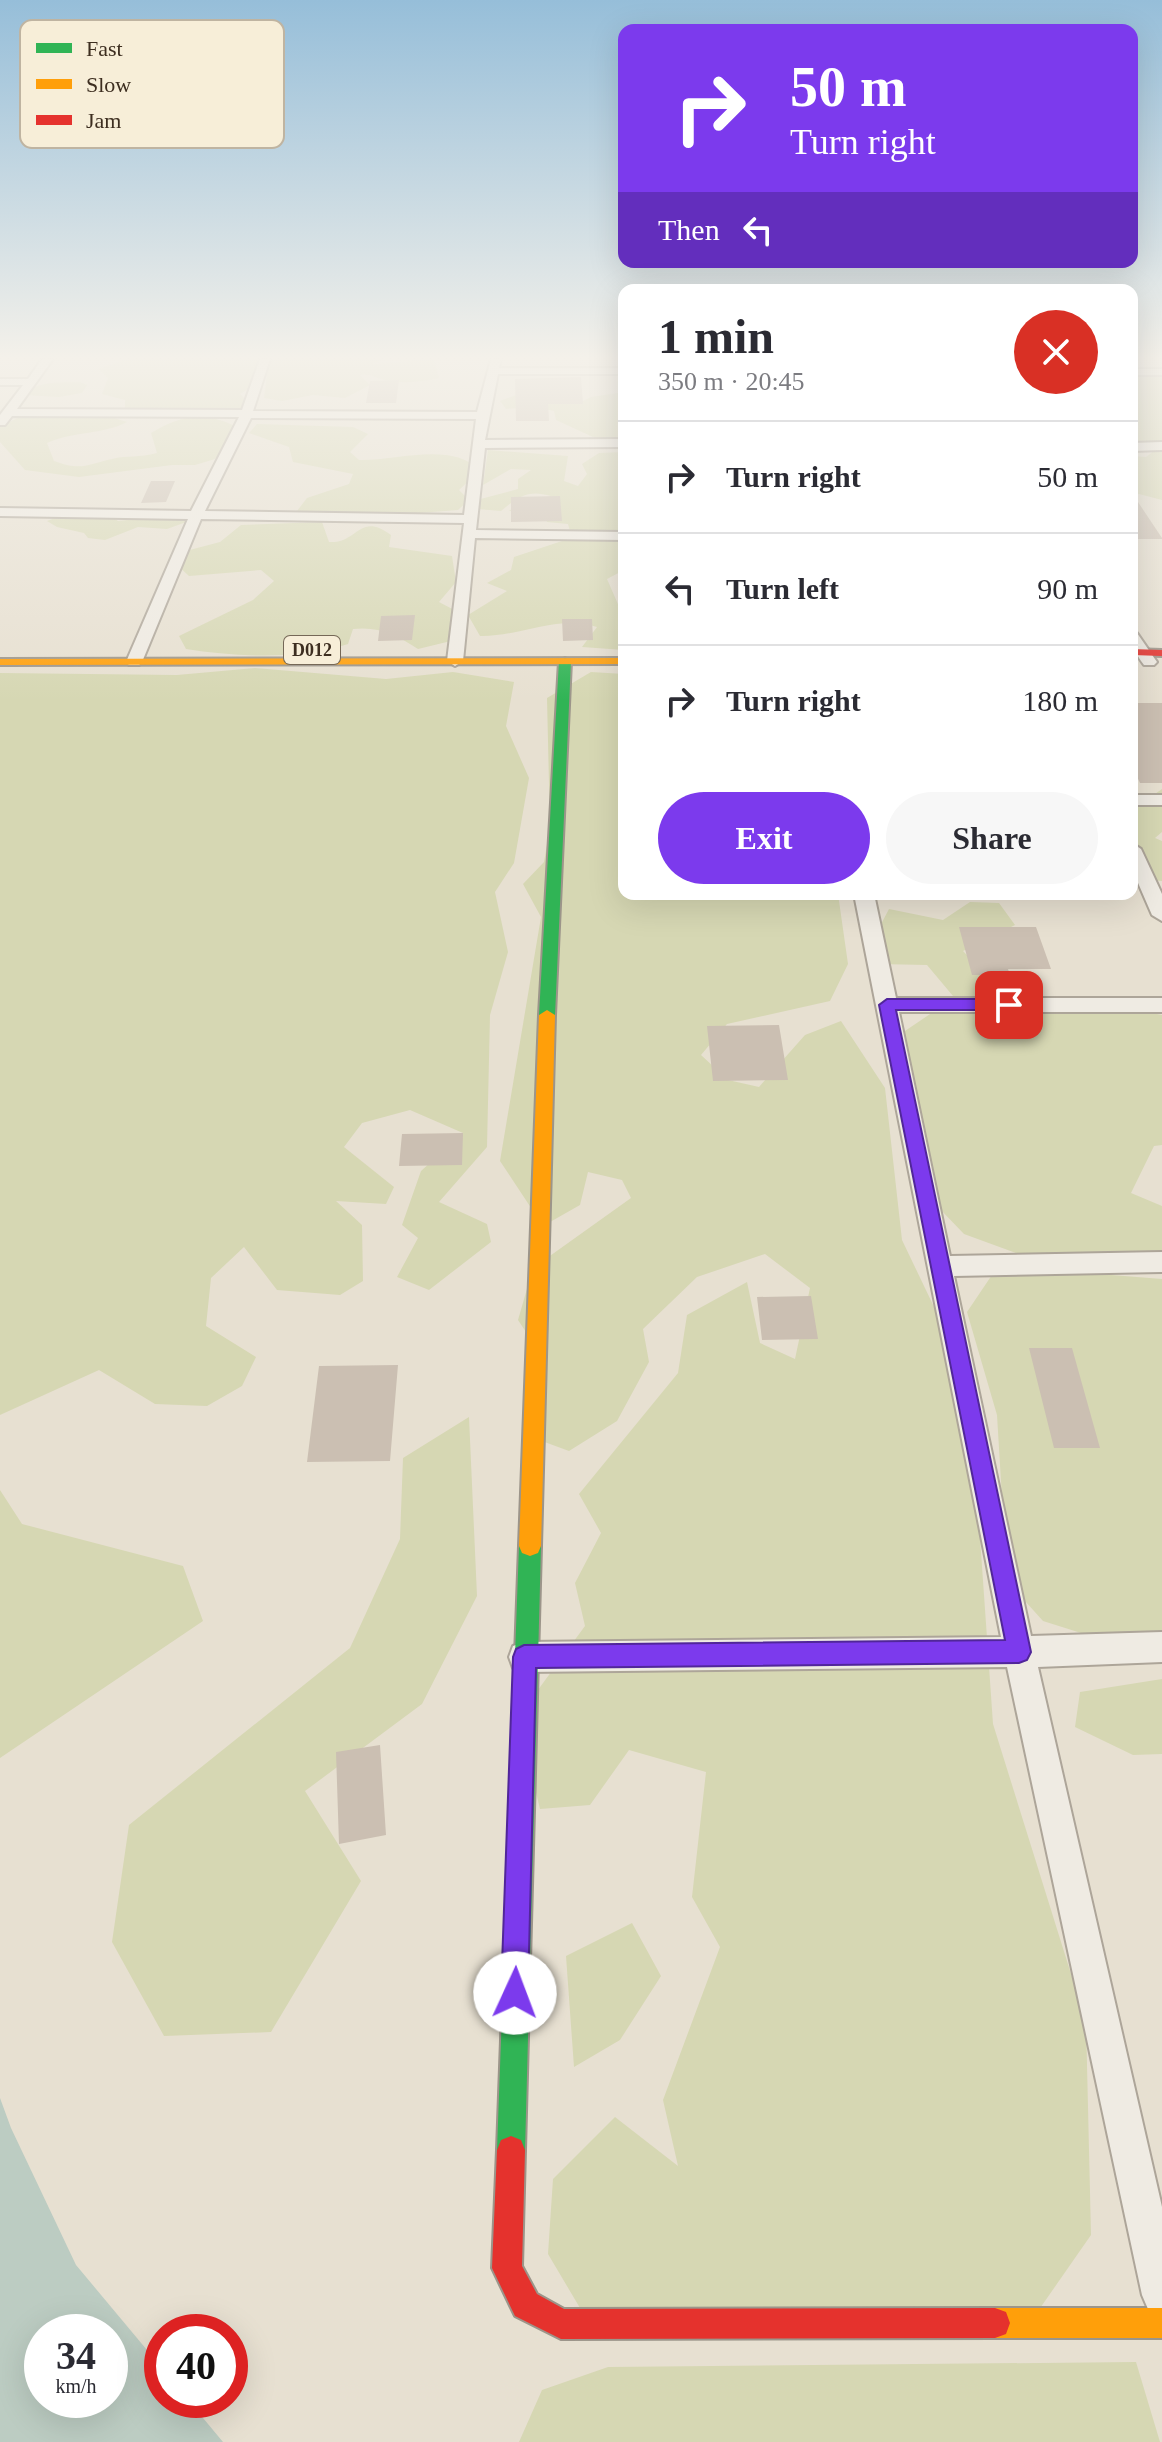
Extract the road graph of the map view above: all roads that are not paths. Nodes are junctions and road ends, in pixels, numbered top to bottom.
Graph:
1 (217, 473) edge
2 (475, 473) edge
3 (0, 512) edge
4 (196, 515) junction
5 (470, 526) junction
6 (618, 536) edge
7 (0, 650) edge
8 (618, 650) edge
9 (136, 656) junction
10 (455, 656) junction
11 (565, 661) junction
12 (618, 661) edge
13 (0, 662) edge
14 (1138, 800) edge
15 (1162, 800) edge
16 (1138, 862) edge
17 (865, 900) edge
18 (1162, 915) edge
19 (887, 1005) junction
20 (1162, 1005) edge
21 (1162, 1262) edge
22 (940, 1266) junction
23 (1162, 1647) edge
24 (1019, 1652) junction
25 (524, 1657) junction
26 (1162, 2295) edge
27 (1162, 2323) edge

1 - 4 street
2 - 5 street
3 - 4 street
4 - 5 street
4 - 9 street
5 - 6 street
5 - 10 street
7 - 9 street, D012
8 - 10 street, D012
9 - 10 street, D012
9 - 13 street, D012
10 - 11 street, D012
11 - 12 street, D012
11 - 25 street
14 - 15 street
16 - 18 street
17 - 19 street
19 - 20 street
19 - 22 street
21 - 22 street
22 - 24 street
23 - 24 street
24 - 25 street
24 - 26 street
25 - 27 street

